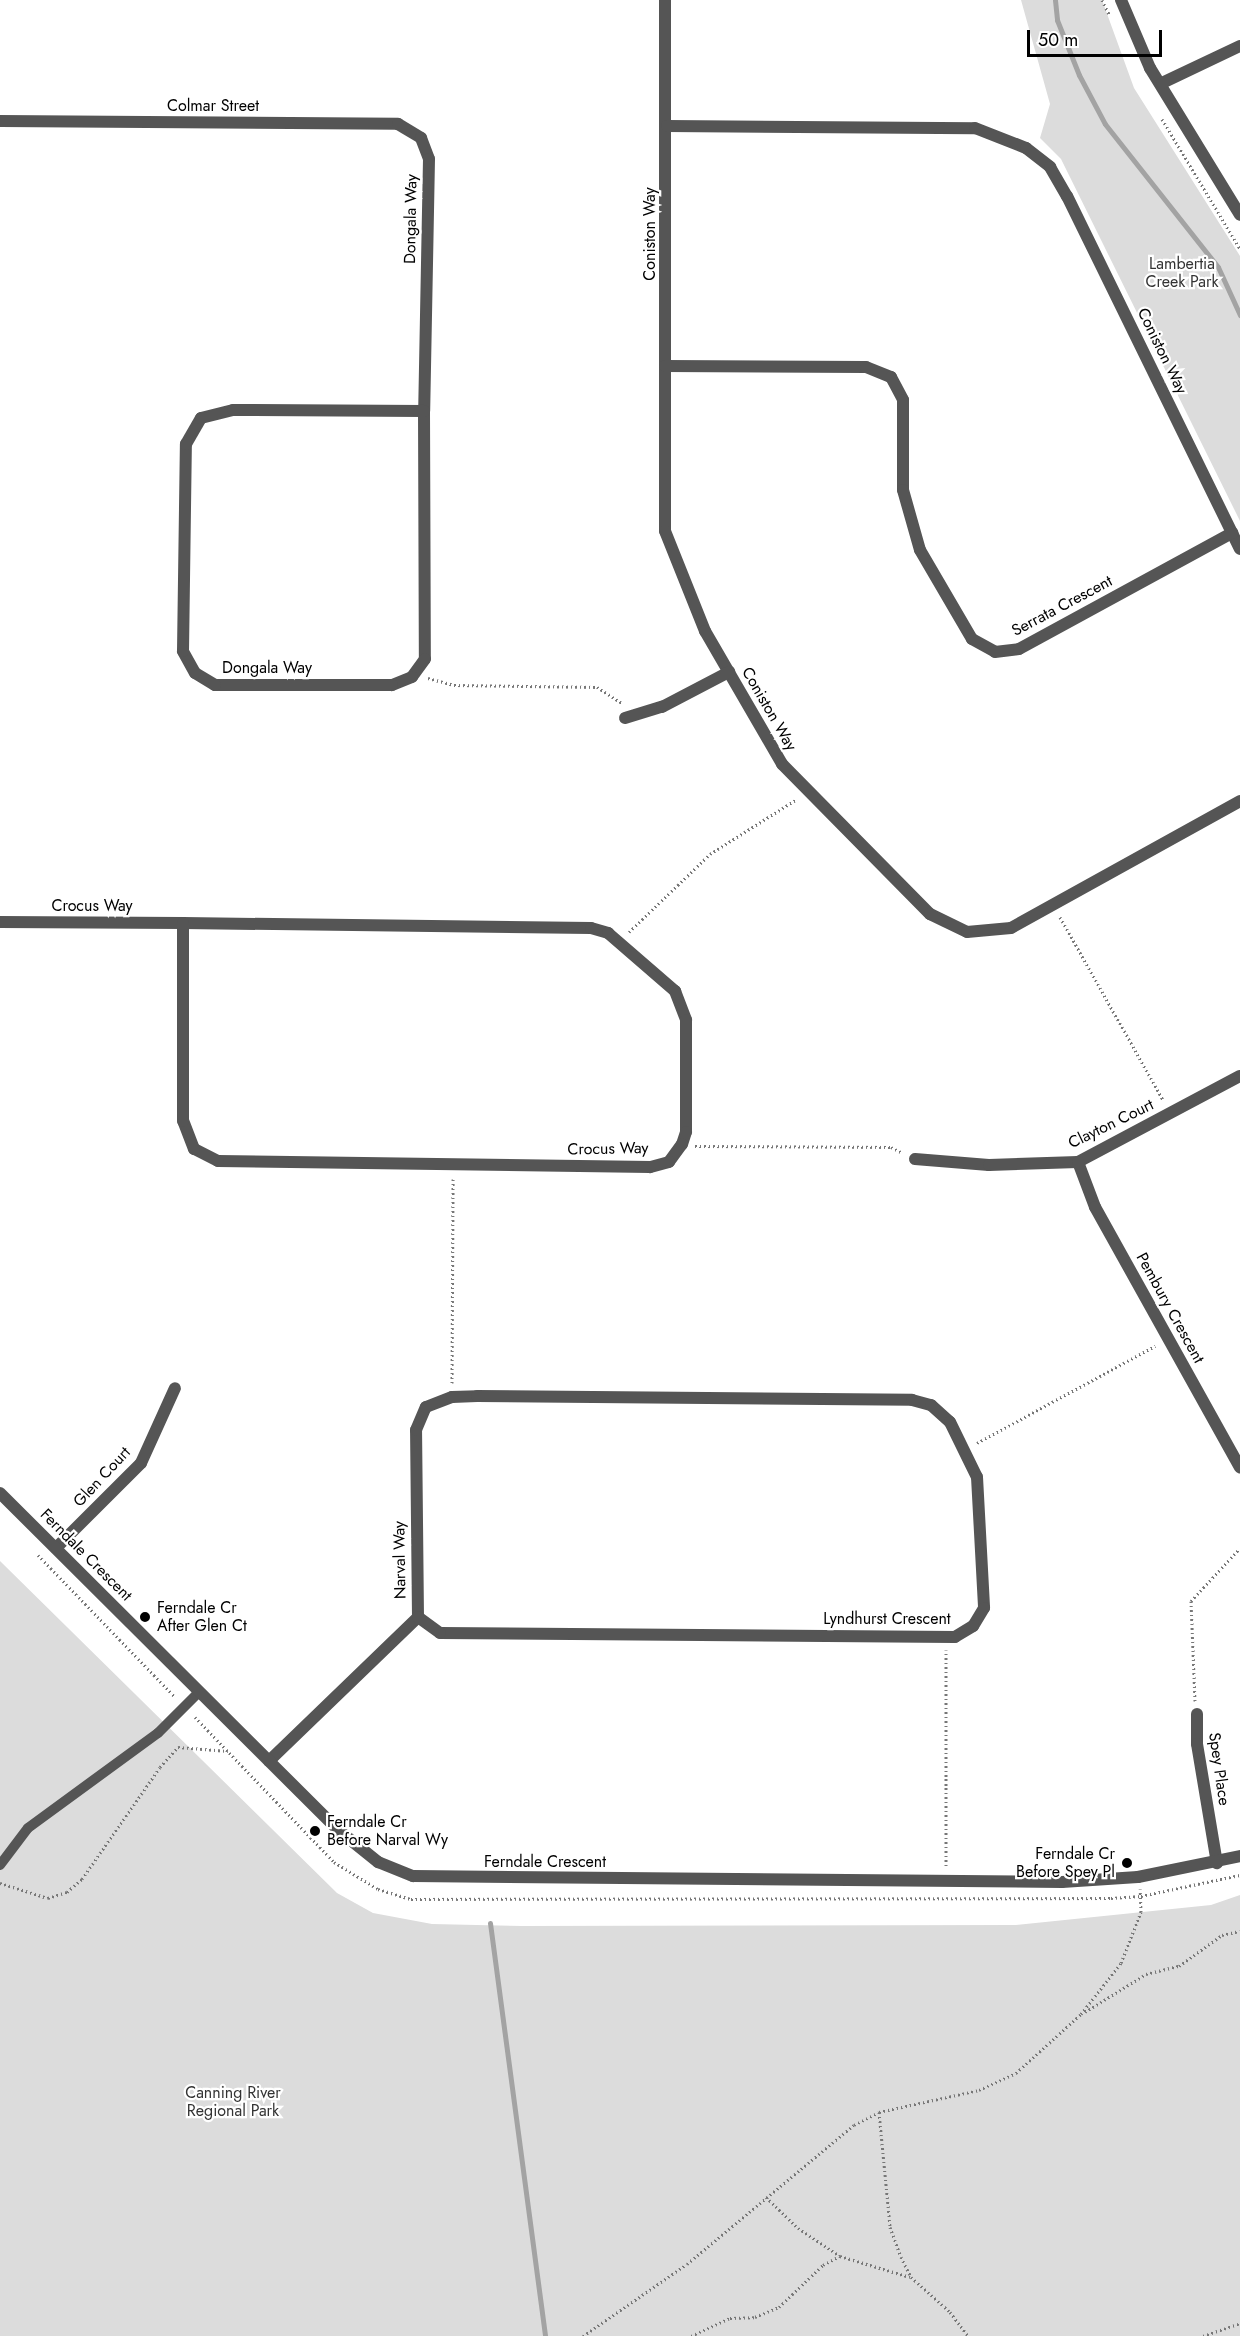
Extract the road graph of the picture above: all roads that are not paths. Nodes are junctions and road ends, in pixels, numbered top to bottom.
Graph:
1 (665, 0) edge
2 (1122, 0) edge
3 (1240, 46) edge
4 (1162, 83) junction
5 (0, 121) edge
6 (667, 126) junction
7 (421, 138) joint
8 (1240, 215) edge
9 (665, 366) junction
10 (424, 411) junction
11 (1232, 533) junction
12 (1240, 549) edge
13 (729, 672) junction
14 (625, 718) road end
15 (1240, 801) edge
16 (0, 922) edge
17 (183, 922) junction
18 (1240, 1076) edge
19 (915, 1159) road end
20 (1078, 1161) junction
21 (176, 1388) dead end
22 (426, 1407) joint
23 (1240, 1467) edge
24 (0, 1493) edge
25 (56, 1548) junction
26 (418, 1617) junction
27 (199, 1692) junction
28 (1197, 1714) road end
29 (269, 1761) junction
30 (1240, 1856) edge
31 (1217, 1863) junction
32 (0, 1865) edge

1 - 6 street, Coniston Way
2 - 4 street
3 - 4 street
4 - 8 street
5 - 7 street, Colmar Street
6 - 9 street, Coniston Way
6 - 11 street, Coniston Way
7 - 10 street, Dongala Way
9 - 11 street, Serrata Crescent
9 - 13 street, Coniston Way
10 - 10 street, Dongala Way
11 - 12 street, Coniston Way
13 - 14 street
13 - 15 street, Coniston Way
16 - 17 street, Crocus Way
17 - 17 street, Crocus Way
18 - 20 street, Clayton Court
19 - 20 street, Clayton Court
20 - 23 street, Pembury Crescent
21 - 25 street, Glen Court
22 - 26 street, Narval Way
22 - 26 street, Lyndhurst Crescent
24 - 25 street, Ferndale Crescent
25 - 27 street, Ferndale Crescent
26 - 29 street, Narval Way
27 - 29 street, Ferndale Crescent
27 - 32 lane
28 - 31 street, Spey Place
29 - 31 street, Ferndale Crescent
30 - 31 street, Ferndale Crescent

